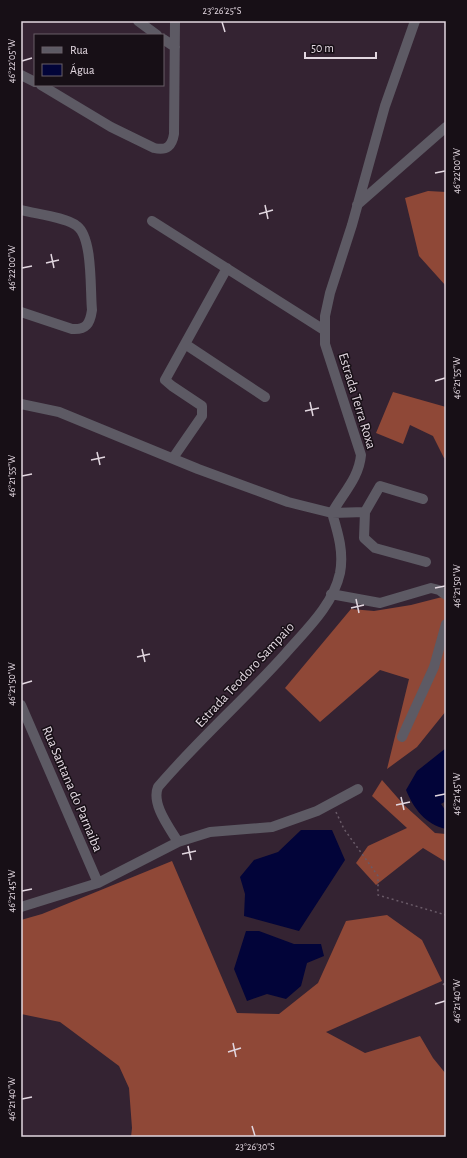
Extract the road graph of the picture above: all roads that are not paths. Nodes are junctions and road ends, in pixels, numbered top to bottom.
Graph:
1 (138, 21) edge
2 (175, 21) edge
3 (415, 21) edge
4 (156, 34) edge
5 (164, 40) edge
6 (175, 47) junction
7 (21, 76) edge
8 (34, 82) edge
9 (43, 86) edge
10 (446, 127) edge
11 (357, 205) junction
12 (21, 210) edge
13 (152, 221) dead end
14 (227, 268) junction
15 (21, 312) edge
16 (324, 330) junction
17 (185, 344) junction
18 (265, 397) dead end
19 (21, 404) edge
20 (173, 458) junction
21 (423, 499) dead end
22 (365, 512) junction
23 (332, 513) junction
24 (426, 562) dead end
25 (331, 594) junction
26 (446, 596) edge
27 (446, 624) edge
28 (21, 705) edge
29 (25, 726) edge
30 (402, 737) dead end
31 (358, 789) dead end
32 (178, 842) junction
33 (98, 883) junction
34 (21, 907) edge

1 - 4 street
2 - 6 street
3 - 11 street, Estrada Terra Roxa
5 - 6 street
6 - 9 street
7 - 8 street
10 - 11 street
11 - 16 street, Estrada Terra Roxa
12 - 15 street
13 - 14 street
14 - 16 street
14 - 17 street
16 - 23 street, Estrada Terra Roxa
17 - 18 street
17 - 20 street
19 - 20 street
20 - 23 street
21 - 22 street
22 - 23 street
22 - 24 street
23 - 25 street, Estrada Teodoro Sampaio
25 - 26 street
25 - 32 street, Estrada Teodoro Sampaio
27 - 30 street
28 - 29 street, Rua Santana do Parnaiba
29 - 33 street, Rua Santana do Parnaiba
31 - 32 street
32 - 33 street
33 - 34 street

